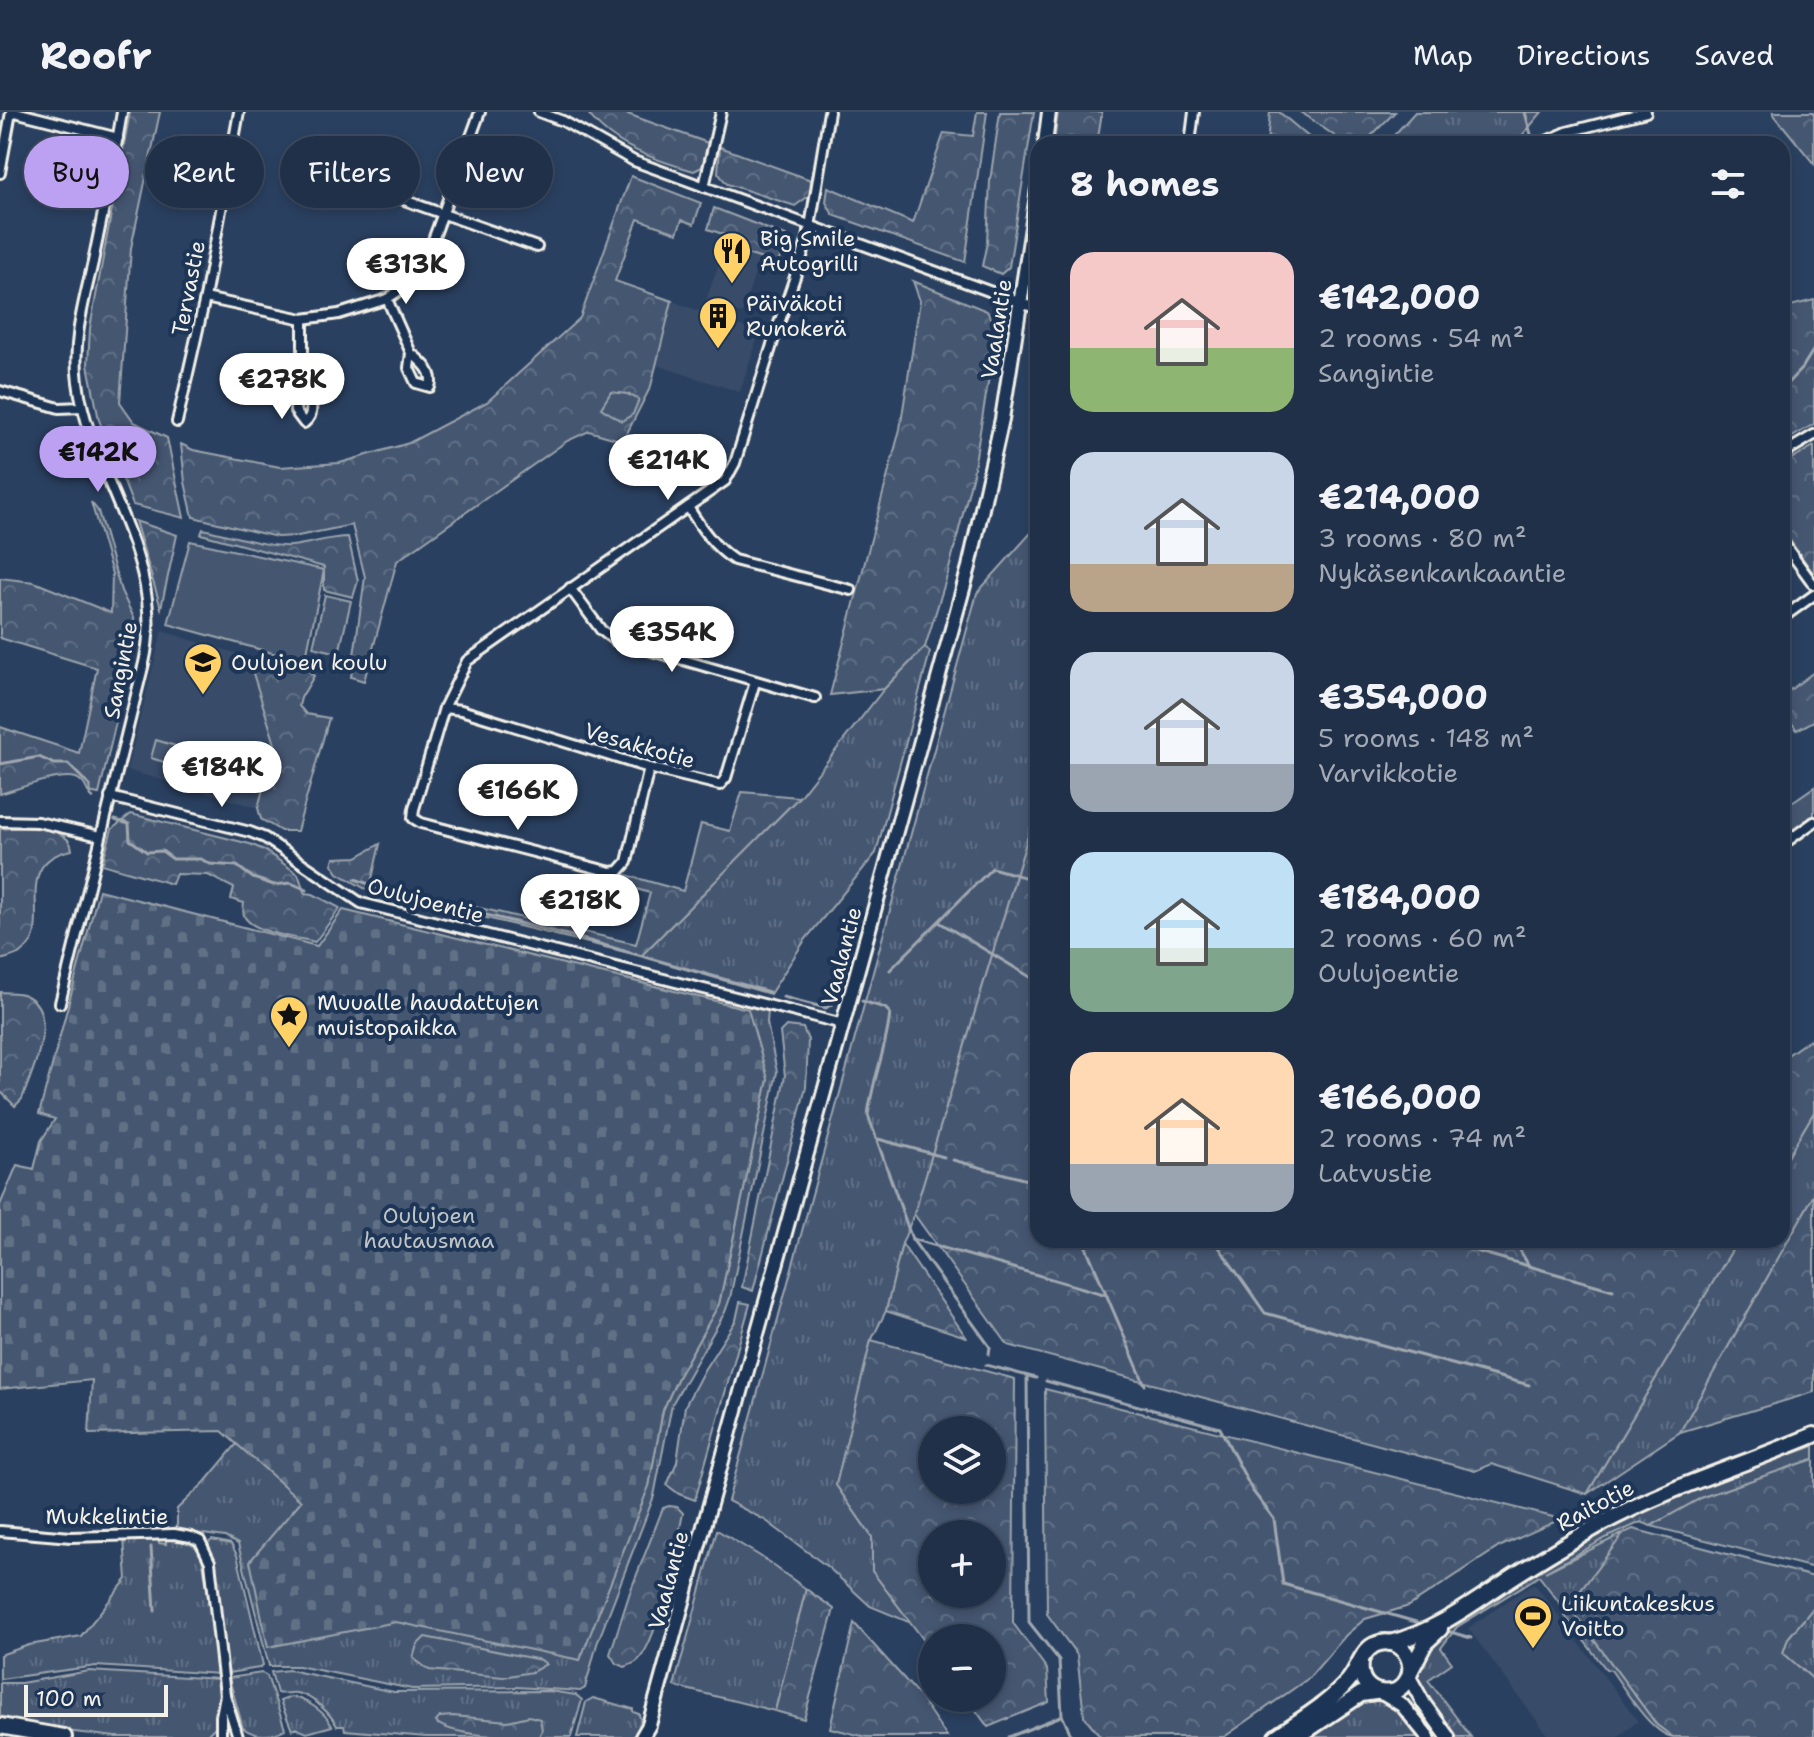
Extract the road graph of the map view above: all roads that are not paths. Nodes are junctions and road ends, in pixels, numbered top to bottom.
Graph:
1 (13, 112) edge
2 (122, 112) edge
3 (239, 112) edge
4 (480, 112) edge
5 (539, 112) edge
6 (721, 112) edge
7 (829, 112) edge
8 (1049, 112) edge
9 (1194, 112) edge
10 (1646, 112) edge
11 (564, 117) edge
12 (110, 136) edge
13 (118, 136) edge
14 (1046, 136) edge
15 (1191, 136) edge
16 (1558, 136) edge
17 (0, 173) edge
18 (704, 187) junction
19 (420, 206) edge
20 (103, 208) edge
21 (443, 214) junction
22 (811, 227) junction
23 (1030, 243) edge
24 (537, 247) dead end
25 (205, 298) junction
26 (387, 299) junction
27 (1021, 304) junction
28 (1030, 307) edge
29 (303, 319) junction
30 (411, 353) dead end
31 (303, 384) dead end
32 (0, 391) edge
33 (82, 407) junction
34 (177, 422) dead end
35 (1814, 435) edge
36 (1790, 449) edge
37 (688, 507) junction
38 (1790, 552) edge
39 (1814, 585) edge
40 (570, 588) junction
41 (851, 590) dead end
42 (1814, 595) edge
43 (1790, 612) edge
44 (755, 682) junction
45 (815, 698) dead end
46 (444, 708) junction
47 (649, 768) junction
48 (110, 797) junction
49 (0, 821) edge
50 (1814, 822) edge
51 (100, 836) junction
52 (1790, 839) edge
53 (60, 1003) dead end
54 (843, 1024) junction
55 (1814, 1435) edge
56 (1814, 1442) edge
57 (1771, 1453) junction
58 (0, 1531) edge
59 (1450, 1619) junction
60 (1390, 1643) junction
61 (1361, 1662) junction
62 (1410, 1673) junction
63 (1379, 1692) junction
64 (225, 1695) junction
65 (0, 1726) edge
66 (647, 1733) edge
67 (64, 1737) edge
68 (221, 1737) edge
69 (238, 1737) edge
70 (1276, 1737) edge
71 (1297, 1737) edge
72 (1428, 1737) edge
73 (1448, 1737) edge

1 - 12 street
1 - 17 street
2 - 13 street, Sangintie
3 - 25 street, Tervastie
4 - 21 street
5 - 11 street
6 - 18 street
7 - 22 street
8 - 14 street
9 - 15 street
10 - 16 street
11 - 18 street
18 - 22 street
19 - 21 street
20 - 33 street, Sangintie
21 - 24 street
21 - 26 street
22 - 27 street
22 - 37 street
23 - 27 street, Vaalantie
25 - 29 street
25 - 34 street, Tervastie
26 - 29 street
26 - 30 street
27 - 28 street
27 - 54 street, Vaalantie
29 - 31 street
32 - 33 street
33 - 48 street, Sangintie
35 - 36 street
37 - 40 street
37 - 41 street
38 - 39 street
40 - 44 street
40 - 46 street
42 - 43 street
44 - 45 street
44 - 47 street, Vesakkotie
46 - 47 street, Vesakkotie
46 - 47 street
48 - 51 street, Sangintie
48 - 54 street, Oulujoentie
49 - 51 street
50 - 52 street
51 - 53 street, Sangintie
54 - 66 street, Vaalantie
55 - 57 main road, Raitotie
56 - 57 main road, Raitotie
57 - 59 main road, Raitotie
58 - 64 street, Mukkelintie
59 - 60 main road, Raitotie
59 - 62 main road, Raitotie
60 - 61 main road
60 - 62 main road
61 - 63 main road
61 - 70 main road
62 - 63 main road
62 - 73 street
63 - 71 main road
63 - 72 street
64 - 68 street, Mukkelintie
64 - 69 street, Mukkelintie
65 - 67 main road

